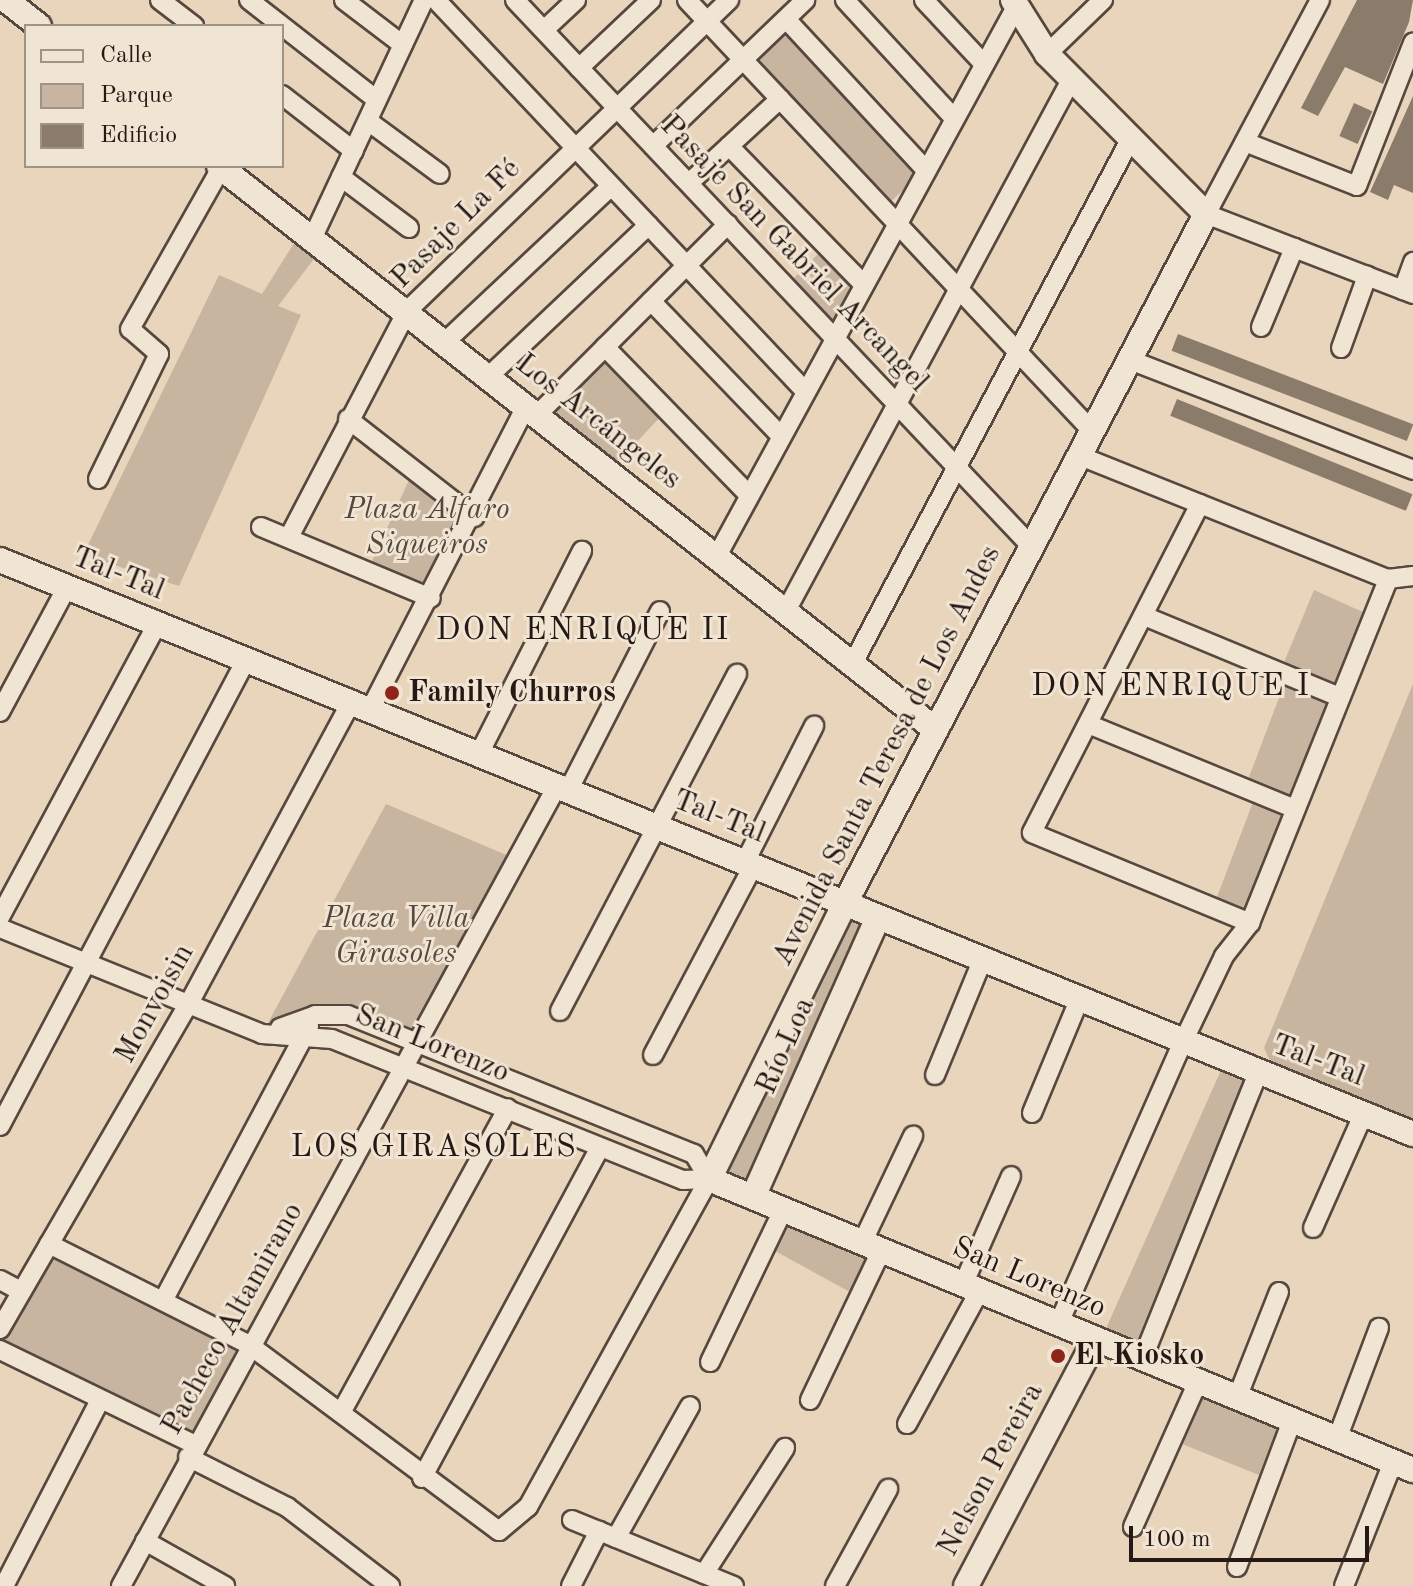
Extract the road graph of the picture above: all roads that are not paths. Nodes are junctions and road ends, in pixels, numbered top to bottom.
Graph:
1 (6, 0) edge
2 (160, 0) edge
3 (249, 0) edge
4 (344, 0) edge
5 (424, 0) edge
6 (436, 0) edge
7 (515, 0) edge
8 (576, 0) edge
9 (651, 0) edge
10 (687, 0) edge
11 (729, 0) edge
12 (805, 0) edge
13 (845, 0) edge
14 (924, 0) edge
15 (1103, 0) edge
16 (1320, 0) edge
17 (1015, 2) edge
18 (786, 19) junction
19 (707, 21) junction
20 (36, 24) edge
21 (191, 24) edge
22 (280, 24) edge
23 (284, 27) edge
24 (544, 30) junction
25 (1413, 43) edge
26 (403, 45) junction
27 (1047, 54) junction
28 (743, 60) junction
29 (982, 62) junction
30 (579, 68) junction
31 (1071, 80) junction
32 (284, 97) edge
33 (780, 99) junction
34 (377, 100) junction
35 (616, 107) junction
36 (953, 117) junction
37 (368, 121) junction
38 (1129, 142) junction
39 (1245, 142) junction
40 (574, 146) junction
41 (653, 146) junction
42 (729, 146) junction
43 (354, 151) junction
44 (219, 168) edge
45 (221, 168) edge
46 (925, 169) junction
47 (440, 174) dead end
48 (341, 177) junction
49 (689, 183) junction
50 (611, 186) junction
51 (1206, 214) junction
52 (897, 223) junction
53 (728, 224) junction
54 (649, 225) junction
55 (409, 228) dead end
56 (312, 239) junction
57 (1294, 248) junction
58 (1413, 262) edge
59 (687, 265) junction
60 (1367, 276) junction
61 (863, 284) junction
62 (959, 290) junction
63 (1408, 292) edge
64 (651, 301) junction
65 (407, 311) junction
66 (1261, 327) dead end
67 (835, 337) junction
68 (444, 343) junction
69 (605, 347) junction
70 (1341, 348) dead end
71 (1019, 353) junction
72 (1130, 360) junction
73 (488, 377) junction
74 (805, 391) junction
75 (898, 403) junction
76 (532, 411) junction
77 (348, 419) junction
78 (1092, 431) junction
79 (781, 436) junction
80 (1080, 456) junction
81 (957, 466) junction
82 (1413, 470) edge
83 (98, 479) dead end
84 (749, 495) junction
85 (1200, 504) junction
86 (474, 517) junction
87 (261, 527) dead end
88 (289, 537) junction
89 (1032, 547) junction
90 (582, 551) dead end
91 (717, 556) junction
92 (0, 560) edge
93 (1413, 576) edge
94 (1388, 579) junction
95 (67, 587) junction
96 (431, 598) junction
97 (660, 611) dead end
98 (786, 611) junction
99 (1144, 616) junction
100 (157, 624) junction
101 (246, 660) junction
102 (853, 663) junction
103 (737, 674) dead end
104 (1340, 697) junction
105 (360, 706) junction
106 (0, 712) edge
107 (1088, 724) junction
108 (814, 726) dead end
109 (936, 730) junction
110 (479, 754) junction
111 (563, 788) junction
112 (1295, 809) junction
113 (658, 827) junction
114 (749, 864) junction
115 (845, 903) junction
116 (0, 917) edge
117 (877, 920) junction
118 (1250, 923) junction
119 (0, 928) edge
120 (982, 961) junction
121 (88, 964) junction
122 (1079, 1000) junction
123 (188, 1005) junction
124 (560, 1011) dead end
125 (315, 1015) junction
126 (305, 1033) junction
127 (262, 1034) junction
128 (1183, 1042) junction
129 (420, 1044) junction
130 (653, 1055) dead end
131 (407, 1067) junction
132 (1258, 1073) junction
133 (935, 1075) dead end
134 (508, 1108) junction
135 (1032, 1113) dead end
136 (1364, 1113) junction
137 (0, 1126) edge
138 (1413, 1134) edge
139 (913, 1136) dead end
140 (600, 1148) junction
141 (1011, 1176) dead end
142 (709, 1179) junction
143 (753, 1197) junction
144 (783, 1210) junction
145 (1313, 1228) dead end
146 (49, 1244) junction
147 (872, 1247) junction
148 (0, 1280) edge
149 (971, 1288) junction
150 (21, 1291) junction
151 (1279, 1292) dead end
152 (164, 1299) junction
153 (1058, 1325) junction
154 (1379, 1328) dead end
155 (0, 1329) edge
156 (1095, 1340) junction
157 (248, 1344) junction
158 (0, 1350) edge
159 (1142, 1360) junction
160 (710, 1362) dead end
161 (1198, 1382) junction
162 (1237, 1398) junction
163 (810, 1400) dead end
164 (99, 1402) junction
165 (690, 1406) dead end
166 (342, 1411) junction
167 (1292, 1421) junction
168 (907, 1424) dead end
169 (1337, 1439) junction
170 (785, 1448) dead end
171 (192, 1451) junction
172 (1403, 1466) edge
173 (422, 1478) junction
174 (888, 1489) dead end
175 (572, 1520) dead end
176 (1133, 1527) dead end
177 (608, 1534) junction
178 (145, 1541) junction
179 (1237, 1567) dead end
180 (719, 1582) edge
181 (4, 1586) edge
182 (121, 1586) edge
183 (225, 1586) edge
184 (390, 1586) edge
185 (571, 1586) edge
186 (835, 1586) edge
187 (966, 1586) edge
188 (1344, 1586) edge

1 - 20 street
2 - 21 street
3 - 22 street
4 - 26 street
5 - 26 street
6 - 40 street
7 - 24 street, Pasaje San Gabriel Arcangel
8 - 24 street
9 - 30 street
10 - 19 street
11 - 19 street, Pasaje La Fé
12 - 18 street
13 - 36 street
14 - 29 street
15 - 27 street
16 - 39 street, Avenida Santa Teresa de Los Andes
17 - 27 street
17 - 29 street
18 - 28 street
18 - 46 street
19 - 28 street
19 - 35 street, Pasaje La Fé
23 - 34 street
24 - 30 street, Pasaje San Gabriel Arcangel
25 - 39 street
26 - 34 street
27 - 31 street
28 - 33 street
28 - 41 street
29 - 36 street
30 - 35 street, Pasaje San Gabriel Arcangel
31 - 38 street
31 - 62 street
32 - 43 street
33 - 42 street
33 - 52 street
34 - 37 street
35 - 40 street, Pasaje La Fé
35 - 41 street, Pasaje San Gabriel Arcangel
36 - 46 street
37 - 43 street
37 - 47 street
38 - 51 street
38 - 71 street
39 - 51 street, Avenida Santa Teresa de Los Andes
40 - 50 street
40 - 65 street, Pasaje La Fé
41 - 49 street, Pasaje San Gabriel Arcangel
42 - 49 street
42 - 61 street
43 - 48 street
44 - 83 street
45 - 56 street, Los Arcángeles
46 - 52 street
48 - 55 street
48 - 56 street
49 - 53 street, Pasaje San Gabriel Arcangel
50 - 54 street
50 - 68 street
51 - 57 street
51 - 72 street, Avenida Santa Teresa de Los Andes
52 - 61 street
52 - 62 street
53 - 59 street, Monvoisin
53 - 67 street, Pasaje San Gabriel Arcangel
54 - 59 street
54 - 73 street
56 - 65 street, Los Arcángeles
57 - 60 street
57 - 66 street
58 - 63 street
59 - 64 street, Monvoisin
59 - 74 street
60 - 63 street
60 - 70 street
61 - 67 street
62 - 71 street
62 - 75 street
64 - 69 street, Monvoisin
64 - 79 street
65 - 68 street, Los Arcángeles
65 - 77 street, Pasaje La Fé
67 - 74 street
67 - 75 street, Pasaje San Gabriel Arcangel
68 - 73 street, Los Arcángeles
69 - 76 street, Monvoisin
69 - 84 street
71 - 78 street
71 - 81 street
72 - 78 street, Avenida Santa Teresa de Los Andes
72 - 82 street
73 - 76 street, Los Arcángeles
74 - 79 street
75 - 81 street, Pasaje San Gabriel Arcangel
75 - 98 street
76 - 86 street, Monvoisin
76 - 91 street, Los Arcángeles
77 - 86 street
77 - 88 street, Pasaje La Fé
78 - 80 street, Avenida Santa Teresa de Los Andes
79 - 84 street
80 - 85 street
80 - 89 street, Avenida Santa Teresa de Los Andes
81 - 89 street, Pasaje San Gabriel Arcangel
81 - 102 street
84 - 91 street
85 - 94 street
85 - 99 street
86 - 96 street, Monvoisin
87 - 88 street
88 - 96 street
89 - 109 street, Avenida Santa Teresa de Los Andes
90 - 110 street
91 - 98 street, Los Arcángeles
92 - 95 street, Tal-Tal
93 - 94 street
94 - 104 street
95 - 100 street, Tal-Tal
95 - 106 street
96 - 105 street, Monvoisin
97 - 111 street, Pacheco Altamirano
98 - 102 street, Los Arcángeles
99 - 104 street
99 - 107 street
100 - 101 street, Tal-Tal
100 - 116 street
101 - 105 street, Tal-Tal
101 - 121 street
102 - 109 street, Los Arcángeles
103 - 113 street
104 - 112 street
105 - 110 street, Tal-Tal
105 - 123 street, Monvoisin
107 - 112 street
107 - 118 street
108 - 114 street
109 - 115 street, Avenida Santa Teresa de Los Andes
110 - 111 street, Tal-Tal
111 - 113 street, Tal-Tal
111 - 129 street, Pacheco Altamirano
112 - 118 street
113 - 114 street, Tal-Tal
113 - 124 street
114 - 115 street, Tal-Tal
114 - 130 street
115 - 117 street, Tal-Tal
115 - 142 street, Avenida Santa Teresa de Los Andes
117 - 120 street, Tal-Tal
117 - 143 street, Río Loa
118 - 128 street
119 - 121 street, San Lorenzo
120 - 122 street, Tal-Tal
120 - 133 street
121 - 123 street, San Lorenzo
121 - 137 street
122 - 128 street, Tal-Tal
122 - 135 street
123 - 127 street, San Lorenzo
123 - 146 street, Monvoisin
125 - 126 street
125 - 127 street, San Lorenzo
125 - 129 street, San Lorenzo
126 - 127 street, San Lorenzo
126 - 131 street, San Lorenzo
126 - 152 street
128 - 132 street, Tal-Tal
128 - 153 street
129 - 131 street, Pacheco Altamirano
129 - 142 street, San Lorenzo
131 - 134 street, San Lorenzo
131 - 157 street, Pacheco Altamirano
132 - 136 street, Tal-Tal
132 - 159 street
134 - 140 street, San Lorenzo
134 - 166 street
136 - 138 street, Tal-Tal
136 - 145 street
139 - 147 street
140 - 142 street, San Lorenzo
140 - 173 street
141 - 149 street
142 - 143 street, San Lorenzo
142 - 173 street, Avenida Santa Teresa de Los Andes
143 - 144 street, San Lorenzo
144 - 147 street, San Lorenzo
144 - 160 street
146 - 150 street, Monvoisin
146 - 152 street
147 - 149 street, San Lorenzo
147 - 163 street
148 - 150 street
149 - 153 street, San Lorenzo
149 - 168 street
150 - 155 street, Monvoisin
151 - 162 street
152 - 157 street
153 - 156 street, San Lorenzo
154 - 169 street
156 - 159 street, San Lorenzo
156 - 187 street, Nelson Pereira
157 - 166 street
157 - 171 street, Pacheco Altamirano
158 - 164 street
159 - 161 street, San Lorenzo
161 - 162 street, San Lorenzo
161 - 176 street
162 - 167 street, San Lorenzo
164 - 171 street
164 - 181 street
165 - 177 street
166 - 173 street
167 - 169 street, San Lorenzo
167 - 179 street
169 - 172 street, San Lorenzo
170 - 180 street
171 - 178 street, Pacheco Altamirano
171 - 184 street
172 - 188 street
174 - 186 street
175 - 177 street
177 - 180 street
177 - 185 street
178 - 182 street, Pacheco Altamirano
178 - 183 street

